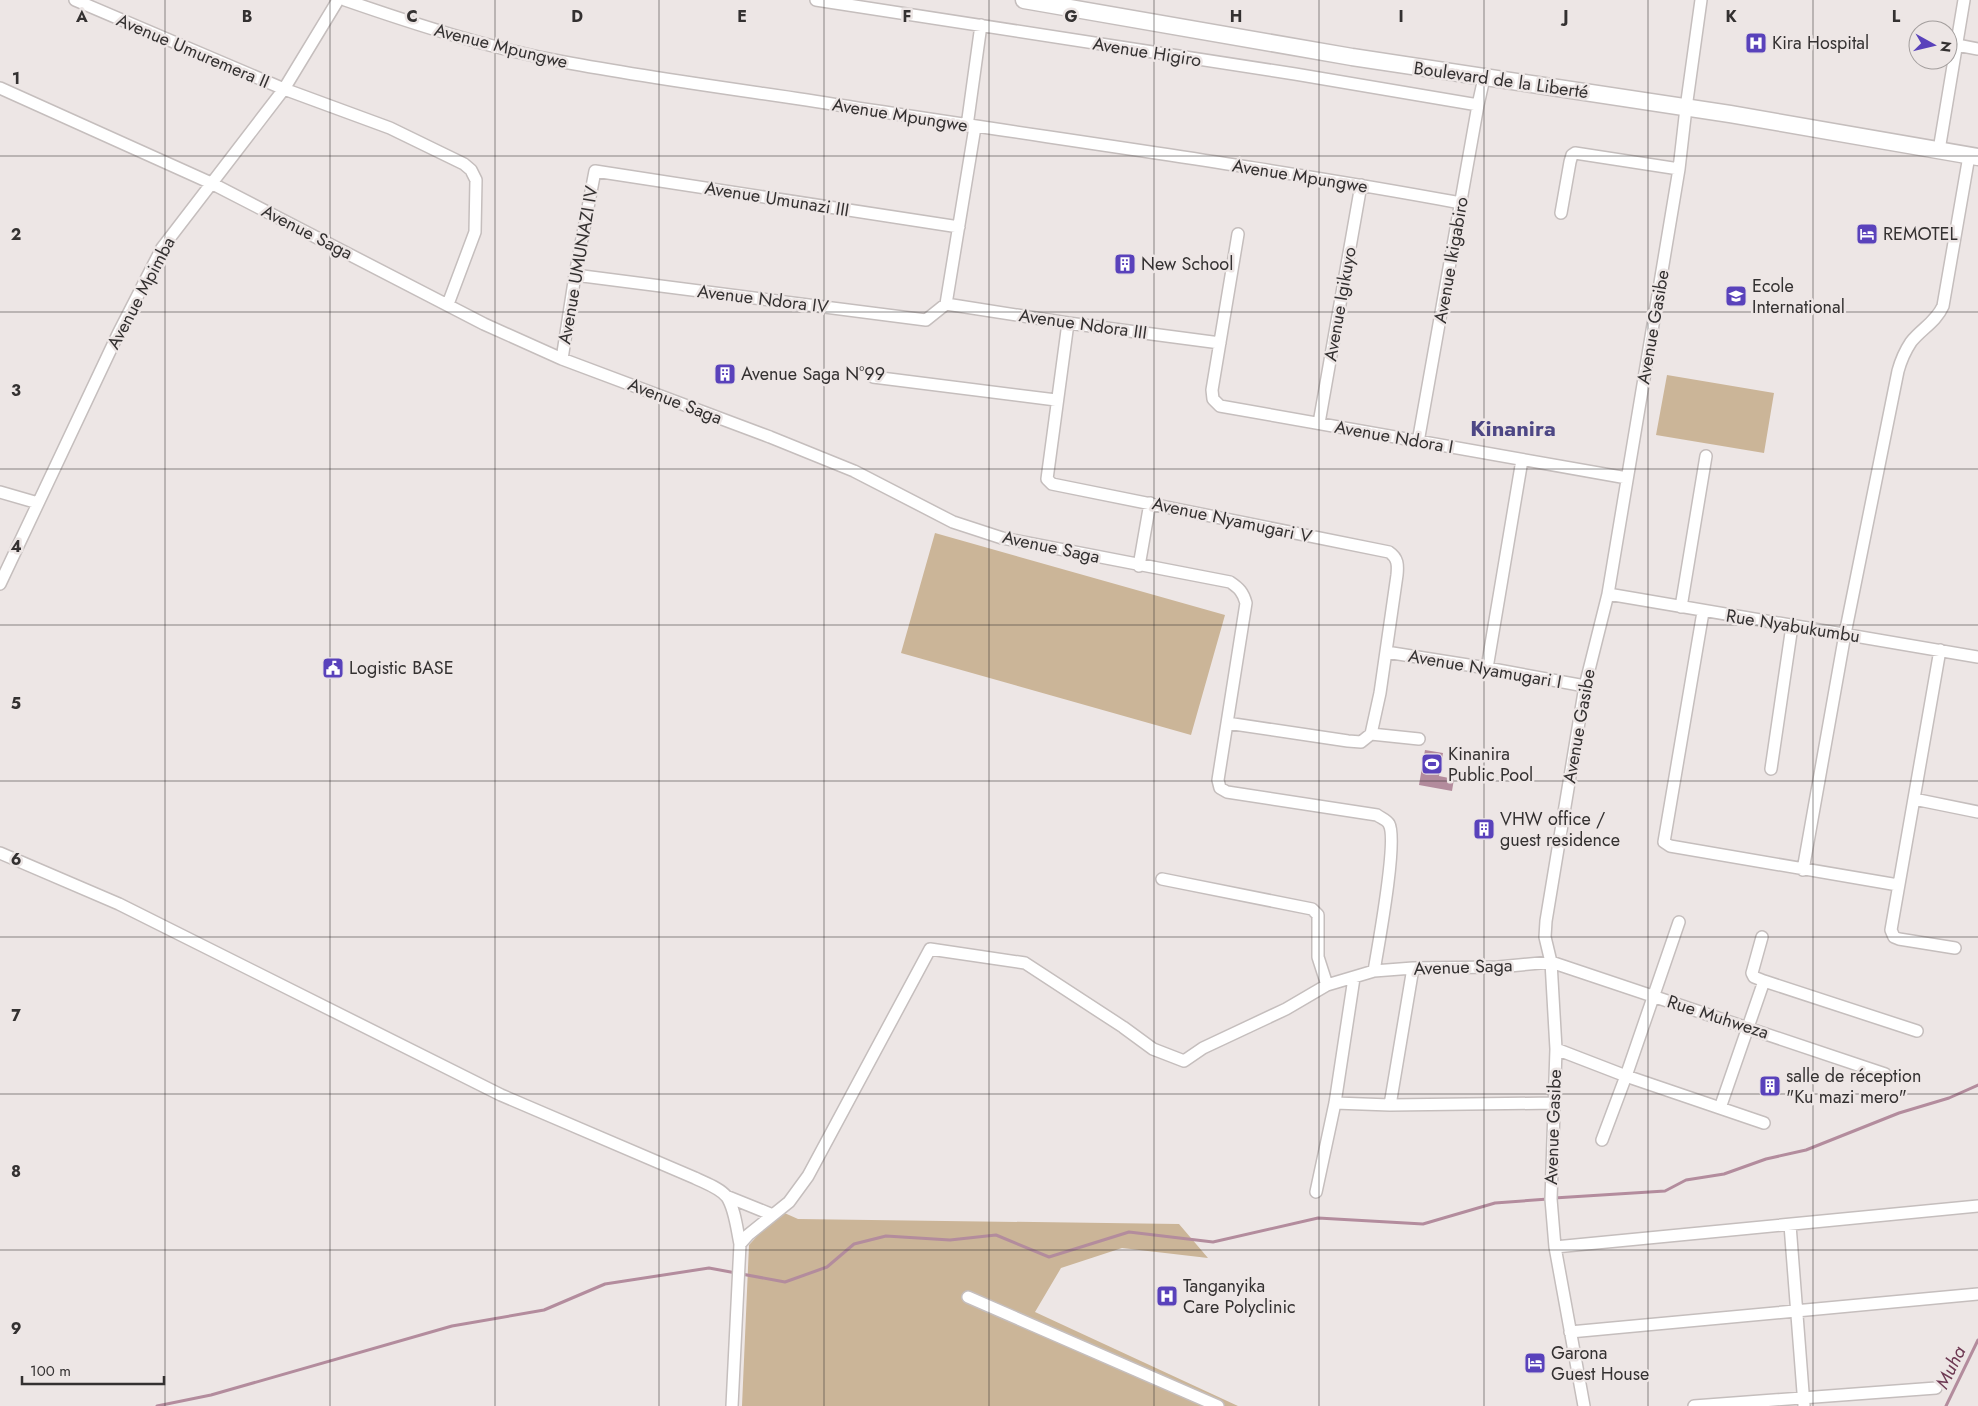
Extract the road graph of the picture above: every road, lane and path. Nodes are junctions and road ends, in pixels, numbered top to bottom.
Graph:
1 (75, 0) edge
2 (338, 0) edge
3 (345, 0) edge
4 (816, 0) edge
5 (1024, 0) edge
6 (1701, 0) edge
7 (1964, 0) edge
8 (981, 26) junction
9 (1958, 39) edge
10 (1958, 45) edge
11 (1978, 49) edge
12 (1953, 70) edge
13 (1484, 78) junction
14 (0, 88) edge
15 (284, 89) junction
16 (1478, 105) junction
17 (1686, 108) junction
18 (971, 126) junction
19 (1939, 150) junction
20 (1973, 157) edge
21 (1679, 169) junction
22 (595, 171) joint
23 (211, 183) junction
24 (1361, 184) junction
25 (1461, 203) junction
26 (1561, 213) dead end
27 (959, 227) junction
28 (1238, 234) dead end
29 (575, 275) junction
30 (448, 304) junction
31 (946, 304) junction
32 (1068, 323) junction
33 (1220, 343) junction
34 (562, 359) junction
35 (872, 377) dead end
36 (1056, 400) junction
37 (1319, 424) junction
38 (1418, 442) junction
39 (1706, 456) dead end
40 (1522, 460) junction
41 (1627, 478) junction
42 (0, 492) edge
43 (38, 503) junction
44 (1150, 503) junction
45 (1139, 566) junction
46 (0, 584) edge
47 (1608, 594) junction
48 (1681, 607) junction
49 (1703, 612) junction
50 (1792, 626) junction
51 (1845, 634) junction
52 (1940, 650) junction
53 (1386, 652) junction
54 (1978, 657) edge
55 (1488, 668) junction
56 (1585, 686) junction
57 (1226, 727) junction
58 (1371, 734) junction
59 (1420, 739) dead end
60 (1771, 769) dead end
61 (1914, 799) junction
62 (1978, 812) edge
63 (0, 853) edge
64 (1803, 870) junction
65 (1162, 879) dead end
66 (1898, 885) junction
67 (1679, 922) dead end
68 (1762, 937) dead end
69 (1955, 948) dead end
70 (1551, 962) junction
71 (1412, 968) junction
72 (1374, 971) junction
73 (1354, 978) junction
74 (1764, 981) junction
75 (1327, 985) junction
76 (1653, 995) junction
77 (1748, 1027) junction
78 (1917, 1030) dead end
79 (1556, 1050) junction
80 (1885, 1074) dead end
81 (1626, 1076) junction
82 (1335, 1103) junction
83 (1555, 1103) junction
84 (1390, 1105) junction
85 (1720, 1108) junction
86 (1764, 1122) dead end
87 (1602, 1140) dead end
88 (1316, 1192) dead end
89 (726, 1196) junction
90 (1978, 1206) edge
91 (773, 1215) junction
92 (1790, 1225) junction
93 (740, 1244) junction
94 (1555, 1247) junction
95 (1978, 1294) edge
96 (968, 1297) dead end
97 (1797, 1310) junction
98 (1570, 1332) junction
99 (1936, 1388) dead end
100 (1804, 1402) edge
101 (732, 1406) edge
102 (1218, 1406) edge
103 (1584, 1406) edge
104 (1694, 1406) edge

1 - 15 street, Avenue Umuremera II
2 - 15 street, Avenue Mpimba
3 - 18 street, Avenue Mpungwe
4 - 8 street, Avenue Higiro
5 - 13 highway, Boulevard de la Liberté
6 - 17 street, Avenue Gasibe
7 - 9 street
8 - 16 street, Avenue Higiro
8 - 18 street
10 - 11 street
12 - 19 street
13 - 16 street, Avenue Ikigabiro
13 - 17 highway, Boulevard de la Liberté
14 - 23 street, Avenue Saga
15 - 23 street, Avenue Mpimba
15 - 30 street, Avenue Umuremera II
16 - 25 street, Avenue Ikigabiro
17 - 19 highway, Boulevard de la Liberté
17 - 21 street, Avenue Gasibe
18 - 24 street, Avenue Mpungwe
18 - 27 street
19 - 20 highway, Boulevard de la Liberté
20 - 51 street
21 - 26 street
21 - 41 street, Avenue Gasibe
22 - 27 street, Avenue Umunazi III
22 - 29 street, Avenue UMUNAZI IV
23 - 30 street, Avenue Saga
23 - 43 street, Avenue Mpimba
24 - 25 street, Avenue Mpungwe
24 - 37 street, Avenue Igikuyo
25 - 38 street, Avenue Ikigabiro
27 - 31 street
28 - 33 street
29 - 31 street, Avenue Ndora IV
29 - 34 street, Avenue UMUNAZI IV
30 - 34 street, Avenue Saga
31 - 32 street, Avenue Ndora III
32 - 33 street, Avenue Ndora III
32 - 36 street, Avenue Nyamugari V
33 - 37 street, Avenue Ndora I
34 - 45 street, Avenue Saga
35 - 36 street
36 - 44 street, Avenue Nyamugari V
37 - 38 street, Avenue Ndora I
38 - 40 street, Avenue Ndora I
39 - 48 street
40 - 41 street, Avenue Ndora I
40 - 55 street
41 - 47 street, Avenue Gasibe
42 - 43 street
43 - 46 street, Avenue Mpimba
44 - 45 street
44 - 53 street, Avenue Nyamugari V
45 - 57 street, Avenue Saga
47 - 48 street, Rue Nyabukumbu
47 - 56 street, Avenue Gasibe
48 - 49 street, Rue Nyabukumbu
49 - 50 street, Rue Nyabukumbu
49 - 64 street
50 - 51 street, Rue Nyabukumbu
50 - 60 street
51 - 52 street, Rue Nyabukumbu
51 - 64 street
52 - 54 street, Rue Nyabukumbu
52 - 61 street
53 - 55 street, Avenue Nyamugari I
53 - 58 street, Avenue Nyamugari V
55 - 56 street, Avenue Nyamugari I
56 - 70 street, Avenue Gasibe
57 - 58 street
57 - 72 street
58 - 59 street
61 - 62 street
61 - 66 street
63 - 89 street
64 - 66 street
65 - 75 street
66 - 69 street
67 - 76 street
68 - 74 street
70 - 71 street, Avenue Saga
70 - 76 street, Rue Muhweza
70 - 79 street, Avenue Gasibe
71 - 72 street, Avenue Saga
71 - 84 street
72 - 73 street, Avenue Saga
73 - 75 street, Avenue Saga
73 - 82 street
74 - 77 street
74 - 78 street
75 - 91 street, Avenue Saga
76 - 77 street, Rue Muhweza
76 - 81 street
77 - 80 street, Rue Muhweza
77 - 85 street
79 - 81 street
79 - 83 street, Avenue Gasibe
81 - 85 street
81 - 87 street
82 - 84 street
82 - 88 street
83 - 84 street
83 - 94 street, Avenue Gasibe
85 - 86 street
89 - 91 street
89 - 93 street
90 - 92 street
91 - 93 street
92 - 94 street
92 - 97 street
93 - 101 street
94 - 98 street, Avenue Gasibe
95 - 97 street
96 - 102 street
97 - 98 street
97 - 100 street
98 - 103 street, Avenue Gasibe
99 - 100 street
100 - 104 street

